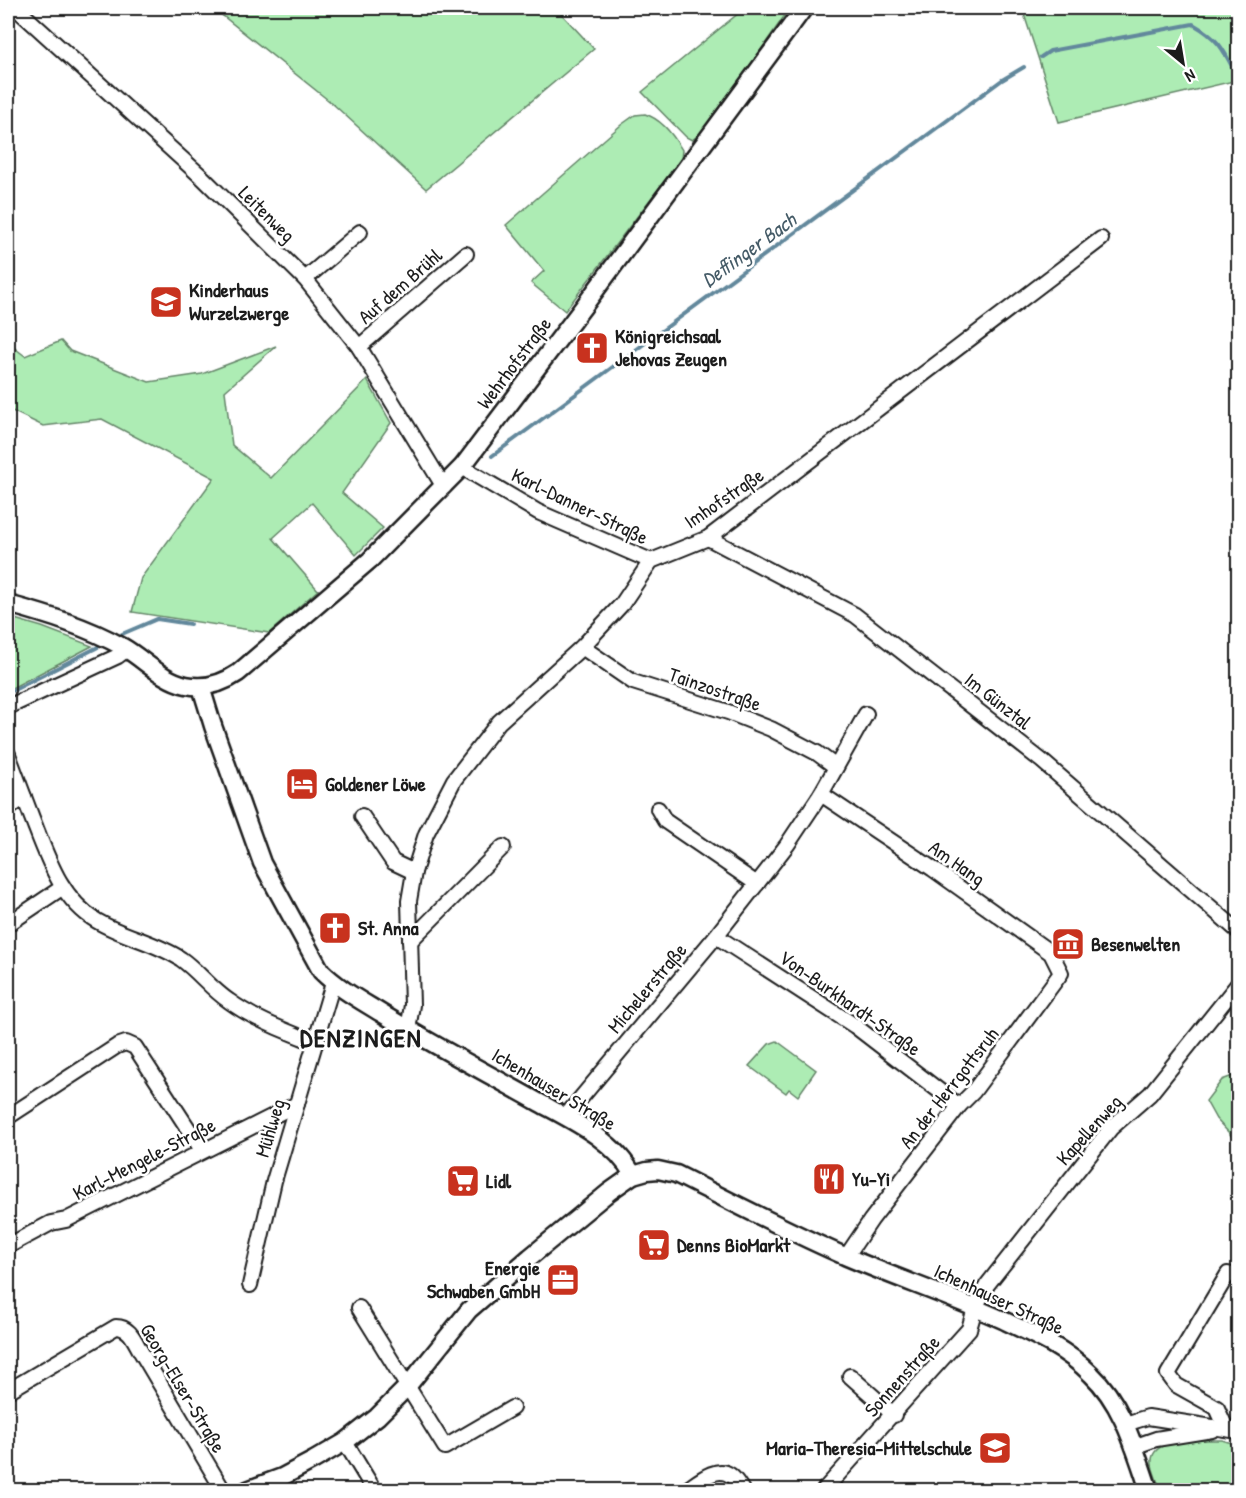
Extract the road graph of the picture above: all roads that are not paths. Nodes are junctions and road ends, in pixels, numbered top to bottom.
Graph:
1 (16, 8) edge
2 (804, 8) edge
3 (360, 232) dead end
4 (1101, 239) dead end
5 (466, 254) dead end
6 (304, 279) junction
7 (359, 347) junction
8 (462, 467) junction
9 (444, 487) junction
10 (708, 537) junction
11 (651, 561) junction
12 (8, 604) edge
13 (582, 647) junction
14 (125, 648) junction
15 (201, 687) junction
16 (8, 706) edge
17 (866, 714) dead end
18 (8, 754) edge
19 (836, 767) junction
20 (821, 794) junction
21 (24, 797) junction
22 (8, 808) edge
23 (657, 809) dead end
24 (362, 816) dead end
25 (503, 847) dead end
26 (414, 872) junction
27 (757, 884) junction
28 (63, 887) junction
29 (8, 924) edge
30 (1239, 931) edge
31 (716, 936) junction
32 (410, 941) junction
33 (1061, 973) joint
34 (333, 983) junction
35 (1239, 984) edge
36 (408, 1030) junction
37 (316, 1043) junction
38 (297, 1104) junction
39 (959, 1106) junction
40 (8, 1117) edge
41 (565, 1117) junction
42 (202, 1150) junction
43 (633, 1175) junction
44 (8, 1246) edge
45 (846, 1257) junction
46 (1239, 1276) edge
47 (250, 1285) dead end
48 (359, 1308) dead end
49 (975, 1308) junction
50 (850, 1376) dead end
51 (407, 1387) junction
52 (8, 1391) edge
53 (512, 1408) dead end
54 (894, 1415) junction
55 (1125, 1424) junction
56 (1232, 1430) edge
57 (345, 1442) junction
58 (1133, 1447) junction
59 (223, 1491) edge
60 (248, 1491) edge
61 (374, 1491) edge
62 (686, 1491) edge
63 (742, 1491) edge
64 (824, 1491) edge
65 (1149, 1491) edge

1 - 6 street, Leitenweg
2 - 8 street, Wehrhofstraße
3 - 6 street
4 - 10 street, Imhofstraße
5 - 7 street, Auf dem Brühl
6 - 7 street, Leitenweg
7 - 9 street, Leitenweg
8 - 9 street, Wehrhofstraße
8 - 11 street, Karl-Danner-Straße
9 - 15 street, Wehrhofstraße
10 - 11 street, Imhofstraße
10 - 30 street, Im Günztal
11 - 13 street
12 - 14 street
13 - 19 street, Tainzostraße
13 - 26 street
14 - 15 street
14 - 16 street
15 - 34 street, Ichenhauser Straße
17 - 19 street, Michelerstraße
18 - 21 street
19 - 20 street, Michelerstraße
20 - 27 street, Michelerstraße
20 - 33 street, Am Hang
21 - 22 street
21 - 28 street
23 - 27 street
24 - 26 street
25 - 32 street
26 - 32 street
27 - 31 street, Michelerstraße
28 - 29 street
28 - 37 street
31 - 39 street, Von-Burkhardt-Straße
31 - 41 street, Michelerstraße
32 - 36 street
33 - 39 street, An der Herrgottsruh
34 - 36 street, Ichenhauser Straße
34 - 37 street, Mühlweg
35 - 49 street, Kapellenweg
36 - 41 street, Ichenhauser Straße
37 - 38 street, Mühlweg
38 - 42 street, Karl-Mengele-Straße
38 - 47 street, Mühlweg
39 - 45 street, An der Herrgottsruh
40 - 42 street
41 - 43 street, Ichenhauser Straße
42 - 44 street, Karl-Mengele-Straße
43 - 45 street, Ichenhauser Straße
43 - 51 street
45 - 49 street, Ichenhauser Straße
46 - 56 street
48 - 51 street
49 - 54 street, Sonnenstraße
49 - 55 street, Ichenhauser Straße
50 - 54 street
51 - 53 street
51 - 57 street
52 - 59 street, Georg-Elser-Straße
54 - 64 street, Sonnenstraße
55 - 56 street
55 - 58 street, Ichenhauser Straße
56 - 58 street
57 - 60 street
57 - 61 street
58 - 65 street, Ichenhauser Straße
62 - 63 street

